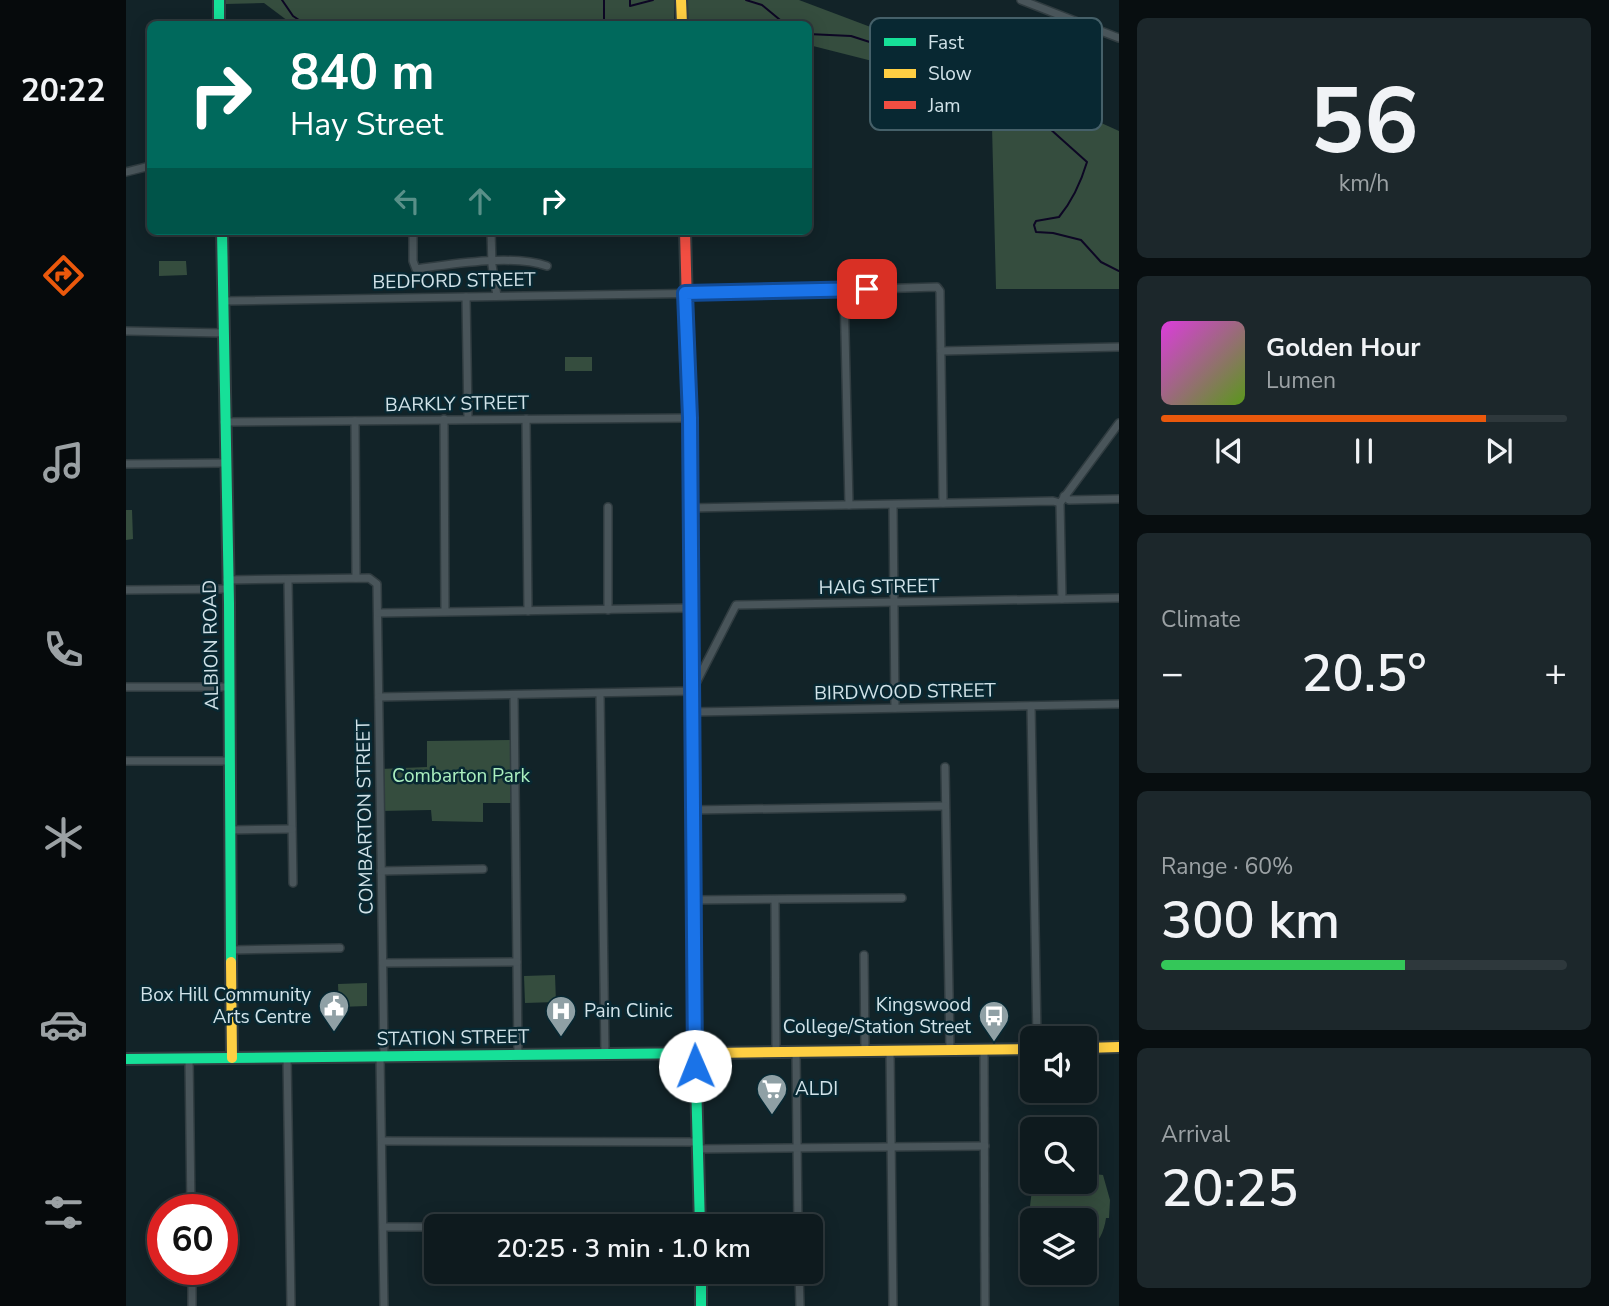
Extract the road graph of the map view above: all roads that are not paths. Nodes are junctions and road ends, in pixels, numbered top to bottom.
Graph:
1 (219, 0) edge
2 (1021, 0) edge
3 (681, 1) edge
4 (1067, 18) edge
5 (219, 21) edge
6 (682, 21) edge
7 (1102, 31) edge
8 (1119, 38) edge
9 (147, 167) edge
10 (126, 173) edge
11 (222, 235) edge
12 (413, 235) edge
13 (491, 235) edge
14 (685, 235) edge
15 (492, 262) junction
16 (547, 266) dead end
17 (844, 290) junction
18 (685, 293) junction
19 (497, 296) junction
20 (466, 297) junction
21 (223, 301) junction
22 (126, 331) edge
23 (224, 332) junction
24 (1119, 347) edge
25 (941, 351) junction
26 (690, 418) junction
27 (444, 419) junction
28 (468, 419) junction
29 (526, 419) junction
30 (355, 421) junction
31 (225, 422) junction
32 (1119, 423) edge
33 (225, 463) junction
34 (126, 464) edge
35 (1119, 499) edge
36 (1062, 500) junction
37 (943, 503) junction
38 (849, 505) junction
39 (893, 505) junction
40 (608, 507) dead end
41 (690, 508) junction
42 (356, 578) junction
43 (288, 580) junction
44 (227, 585) junction
45 (126, 590) edge
46 (1119, 598) edge
47 (1062, 599) junction
48 (894, 602) junction
49 (690, 608) junction
50 (608, 610) junction
51 (445, 611) junction
52 (528, 611) junction
53 (378, 612) junction
54 (126, 687) edge
55 (230, 687) junction
56 (692, 691) junction
57 (600, 694) junction
58 (514, 695) junction
59 (379, 696) junction
60 (1119, 704) edge
61 (1031, 706) junction
62 (895, 708) junction
63 (692, 712) junction
64 (126, 761) edge
65 (230, 761) junction
66 (944, 767) dead end
67 (945, 806) junction
68 (693, 810) junction
69 (230, 830) junction
70 (292, 830) junction
71 (483, 869) dead end
72 (381, 871) junction
73 (293, 883) dead end
74 (902, 898) dead end
75 (694, 900) junction
76 (775, 900) junction
77 (340, 948) dead end
78 (231, 950) junction
79 (864, 955) dead end
80 (517, 962) junction
81 (383, 963) junction
82 (1037, 1026) edge
83 (1119, 1047) edge
84 (1097, 1048) edge
85 (1020, 1049) edge
86 (950, 1050) junction
87 (984, 1050) junction
88 (865, 1051) junction
89 (890, 1051) junction
90 (776, 1052) junction
91 (796, 1052) junction
92 (695, 1053) junction
93 (605, 1054) junction
94 (518, 1055) junction
95 (382, 1056) junction
96 (287, 1057) junction
97 (189, 1058) junction
98 (232, 1058) junction
99 (126, 1059) edge
100 (382, 1141) junction
101 (892, 1145) junction
102 (698, 1146) junction
103 (985, 1146) junction
104 (797, 1147) junction
105 (191, 1194) edge
106 (700, 1214) edge
107 (798, 1214) edge
108 (383, 1227) junction
109 (424, 1227) edge
110 (701, 1284) edge
111 (799, 1284) edge
112 (192, 1285) edge
113 (192, 1306) edge
114 (291, 1306) edge
115 (384, 1306) edge
116 (701, 1306) edge
117 (800, 1306) edge
118 (893, 1306) edge
119 (985, 1306) edge

1 - 5 main road
2 - 4 street
3 - 6 main road
7 - 8 street
9 - 10 street
11 - 21 main road, ALBION ROAD
12 - 15 street
13 - 15 street
14 - 18 main road
15 - 16 street
15 - 19 street
17 - 18 street, BEDFORD STREET
17 - 25 street, BEDFORD STREET
17 - 38 street
18 - 19 street, BEDFORD STREET
18 - 26 main road
19 - 20 street, BEDFORD STREET
20 - 21 street, BEDFORD STREET
20 - 28 street
21 - 23 main road, ALBION ROAD
22 - 23 street
23 - 31 main road, ALBION ROAD
24 - 25 street
25 - 37 street
26 - 29 street, BARKLY STREET
26 - 41 main road
27 - 28 street, BARKLY STREET
27 - 30 street, BARKLY STREET
27 - 51 street
28 - 29 street, BARKLY STREET
29 - 52 street
30 - 31 street, BARKLY STREET
30 - 42 street
31 - 33 main road, ALBION ROAD
32 - 36 street
33 - 34 street
33 - 44 main road, ALBION ROAD
35 - 36 street
36 - 37 street
36 - 47 street
37 - 39 street
38 - 39 street
38 - 41 street
39 - 48 street
40 - 50 street
41 - 49 main road
42 - 43 street
42 - 53 street, COMBARTON STREET
43 - 44 street
43 - 70 street
44 - 45 street
44 - 55 main road, ALBION ROAD
46 - 47 street, HAIG STREET
47 - 48 street, HAIG STREET
48 - 56 street, HAIG STREET
48 - 62 street
49 - 50 street
49 - 56 main road
50 - 52 street
51 - 52 street
51 - 53 street
53 - 59 street, COMBARTON STREET
54 - 55 street
55 - 65 main road, ALBION ROAD
56 - 57 street
56 - 63 main road
57 - 58 street
57 - 93 street
58 - 59 street
58 - 80 street
59 - 72 street, COMBARTON STREET
60 - 61 street, BIRDWOOD STREET
61 - 62 street, BIRDWOOD STREET
61 - 82 street
62 - 63 street, BIRDWOOD STREET
63 - 68 main road
64 - 65 street
65 - 69 main road, ALBION ROAD
66 - 67 street
67 - 68 street
67 - 86 street
68 - 75 main road
69 - 70 street
69 - 78 main road, ALBION ROAD
70 - 73 street
71 - 72 street
72 - 81 street, COMBARTON STREET
74 - 76 street
75 - 76 street
75 - 92 main road
76 - 90 street
77 - 78 street
78 - 98 main road, ALBION ROAD
79 - 88 street
80 - 81 street
80 - 94 street
81 - 95 street, COMBARTON STREET
83 - 84 main road
85 - 87 main road, STATION STREET
86 - 87 main road, STATION STREET
86 - 89 main road, STATION STREET
87 - 103 street
88 - 89 main road, STATION STREET
88 - 91 main road, STATION STREET
89 - 101 street
90 - 91 main road, STATION STREET
90 - 92 main road, STATION STREET
91 - 104 street
92 - 93 main road, STATION STREET
92 - 102 main road
93 - 94 main road, STATION STREET
94 - 95 main road, STATION STREET
95 - 96 main road, STATION STREET
95 - 100 street, COMBARTON STREET
96 - 98 main road, STATION STREET
96 - 114 street
97 - 98 main road, STATION STREET
97 - 99 main road, STATION STREET
97 - 105 street
100 - 102 street
100 - 108 street, COMBARTON STREET
101 - 103 street
101 - 104 street
101 - 118 street
102 - 104 street
102 - 106 main road
103 - 119 street
104 - 107 street
108 - 109 street
108 - 115 street, COMBARTON STREET
110 - 116 main road
111 - 117 street
112 - 113 street

